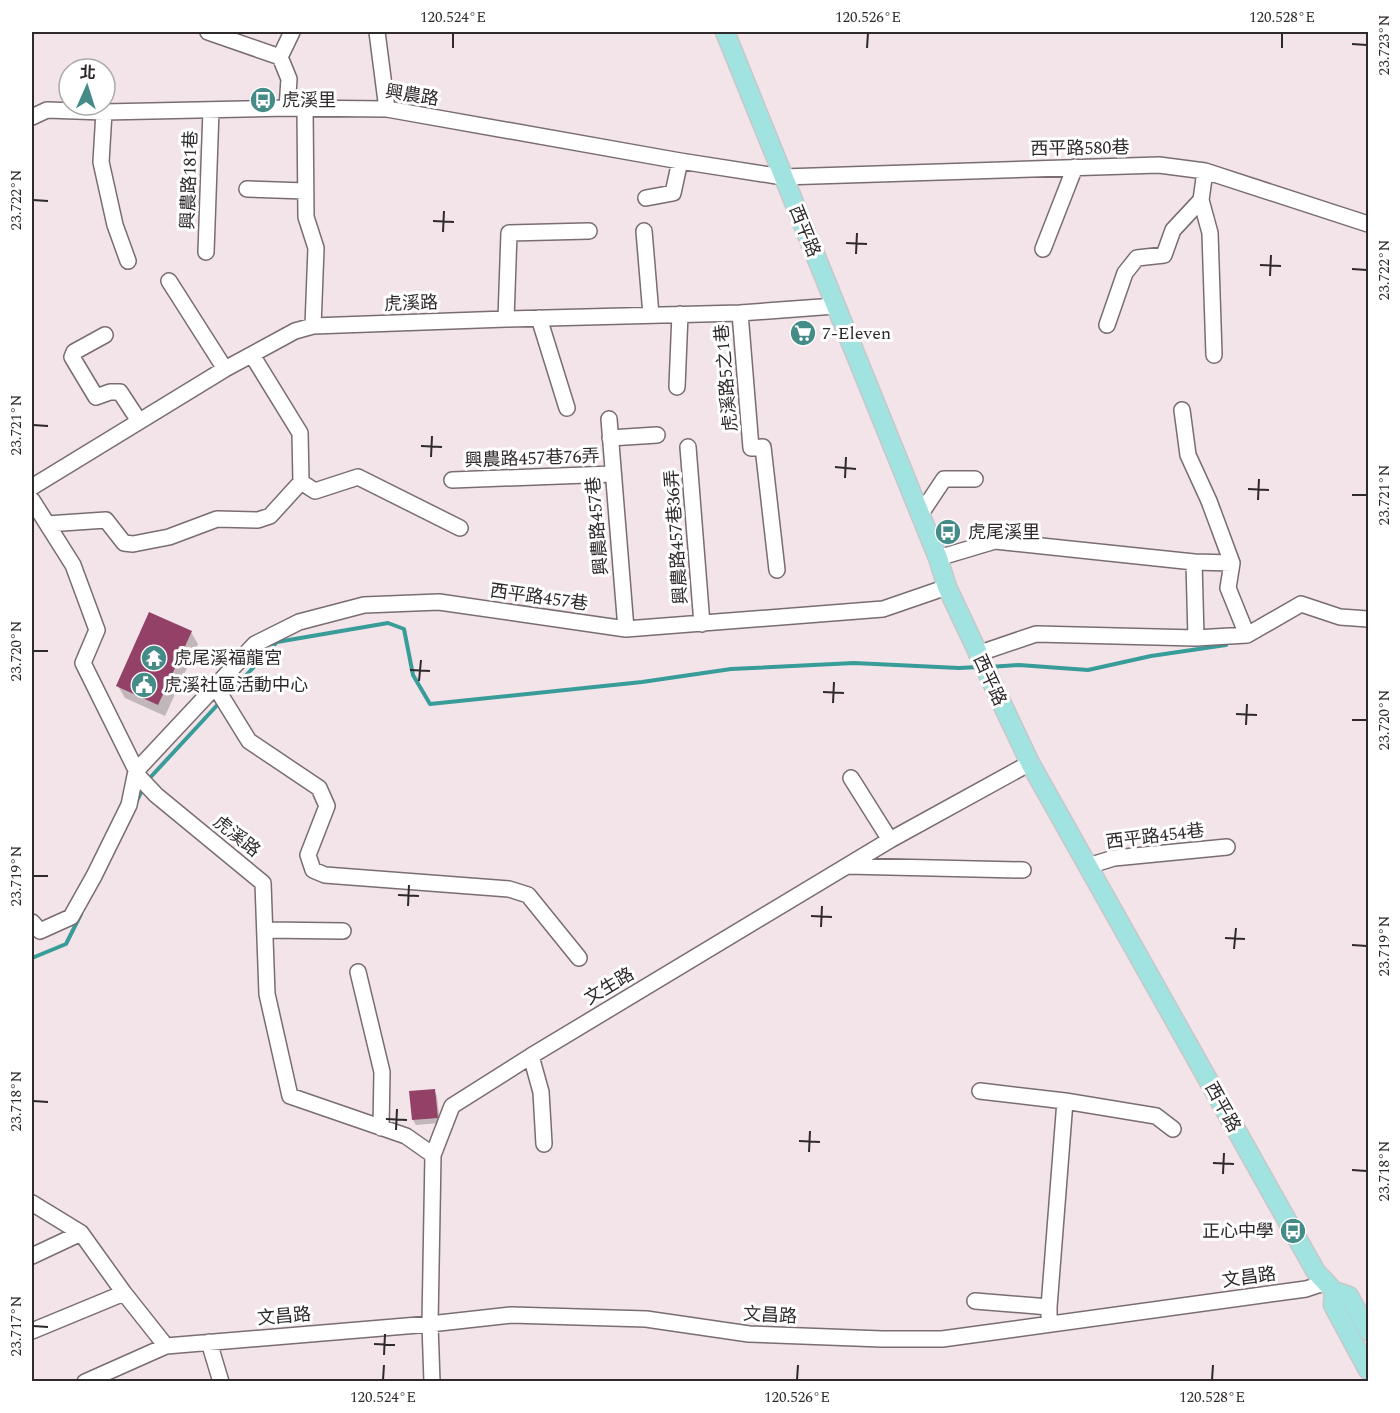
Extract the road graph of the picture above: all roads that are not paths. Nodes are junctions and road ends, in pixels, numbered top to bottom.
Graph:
1 (208, 32) edge
2 (292, 32) edge
3 (377, 32) edge
4 (725, 32) edge
5 (279, 57) junction
6 (287, 108) junction
7 (305, 108) junction
8 (387, 109) junction
9 (57, 110) edge
10 (212, 110) junction
11 (117, 112) edge
12 (32, 117) edge
13 (104, 117) edge
14 (680, 161) junction
15 (1075, 167) junction
16 (1204, 171) junction
17 (783, 177) junction
18 (247, 189) dead end
19 (305, 191) junction
20 (646, 198) dead end
21 (1201, 200) junction
22 (1368, 224) edge
23 (589, 231) dead end
24 (644, 231) dead end
25 (1043, 249) dead end
26 (206, 252) dead end
27 (128, 261) dead end
28 (169, 281) dead end
29 (835, 306) junction
30 (740, 313) junction
31 (680, 314) junction
32 (651, 315) junction
33 (539, 318) junction
34 (506, 319) junction
35 (1107, 325) dead end
36 (313, 326) junction
37 (105, 335) dead end
38 (252, 355) junction
39 (1214, 355) dead end
40 (225, 369) junction
41 (677, 387) dead end
42 (567, 408) dead end
43 (1182, 410) dead end
44 (609, 419) dead end
45 (139, 421) junction
46 (657, 435) dead end
47 (610, 438) junction
48 (688, 447) dead end
49 (612, 474) junction
50 (975, 479) dead end
51 (452, 480) dead end
52 (301, 482) junction
53 (32, 487) edge
54 (33, 506) edge
55 (920, 515) junction
56 (47, 524) junction
57 (460, 528) dead end
58 (938, 558) junction
59 (1194, 562) junction
60 (1232, 563) junction
61 (777, 570) dead end
62 (947, 587) junction
63 (1368, 619) edge
64 (702, 624) junction
65 (626, 629) junction
66 (1247, 635) junction
67 (1196, 638) junction
68 (977, 654) junction
69 (215, 686) junction
70 (1029, 763) junction
71 (138, 775) junction
72 (851, 778) dead end
73 (890, 840) junction
74 (1227, 848) dead end
75 (847, 866) junction
76 (1088, 866) junction
77 (1023, 870) dead end
78 (32, 922) edge
79 (265, 930) junction
80 (343, 931) dead end
81 (579, 958) dead end
82 (358, 972) dead end
83 (531, 1056) junction
84 (980, 1090) dead end
85 (1065, 1101) junction
86 (381, 1128) junction
87 (1173, 1128) dead end
88 (544, 1144) dead end
89 (433, 1155) junction
90 (32, 1203) edge
91 (81, 1233) junction
92 (32, 1256) edge
93 (1331, 1287) junction
94 (124, 1293) junction
95 (975, 1301) dead end
96 (1050, 1307) junction
97 (430, 1324) junction
98 (1049, 1325) junction
99 (32, 1331) edge
100 (1368, 1331) edge
101 (209, 1342) junction
102 (166, 1346) junction
103 (1368, 1370) edge
104 (85, 1382) edge
105 (221, 1382) edge
106 (432, 1382) edge

1 - 5 street
2 - 5 street
3 - 8 street
4 - 17 main road, 西平路
5 - 6 street
6 - 7 street, 興農路
6 - 10 street, 興農路
7 - 8 street, 興農路
7 - 19 street
8 - 14 street, 興農路
9 - 12 street, 興農路
10 - 11 street, 興農路
10 - 26 street, 興農路181巷
13 - 27 street
14 - 17 street, 興農路
14 - 20 street
15 - 16 street, 西平路580巷
15 - 17 street, 西平路580巷
15 - 25 street
16 - 21 street
16 - 22 street, 西平路580巷
17 - 29 main road, 西平路
18 - 19 street
19 - 36 street
21 - 35 street
21 - 39 street
23 - 34 street
24 - 32 street
28 - 40 street
29 - 30 street, 虎溪路
29 - 55 main road, 西平路
30 - 31 street, 虎溪路
30 - 61 street, 虎溪路5之1巷
31 - 32 street, 虎溪路
31 - 41 street
32 - 33 street, 虎溪路
33 - 34 street, 虎溪路
33 - 42 street
34 - 36 street, 虎溪路
36 - 38 street, 虎溪路
37 - 45 street
38 - 40 street, 虎溪路
38 - 52 street
40 - 45 street, 虎溪路
43 - 60 street
44 - 47 street, 興農路457巷
45 - 53 street, 虎溪路
46 - 47 street
47 - 49 street, 興農路457巷
48 - 64 street, 興農路457巷36弄
49 - 51 street, 興農路457巷76弄
49 - 65 street, 興農路457巷
50 - 55 street
52 - 56 street
52 - 57 street
54 - 56 street, 虎溪路
55 - 58 main road, 西平路
56 - 71 street, 虎溪路
58 - 59 street
58 - 62 main road, 西平路
59 - 60 street
59 - 67 street
60 - 66 street
62 - 64 street, 西平路457巷
62 - 68 main road, 西平路
63 - 66 street
64 - 65 street, 西平路457巷
65 - 69 street, 西平路457巷
66 - 67 street
67 - 68 street
68 - 70 main road, 西平路
69 - 71 street, 西平路457巷
69 - 81 street
70 - 73 street, 文生路
70 - 76 main road, 西平路
71 - 78 street
71 - 79 street, 虎溪路
72 - 73 street
73 - 75 street, 文生路
74 - 76 street, 西平路454巷
75 - 77 street
75 - 83 street, 文生路
76 - 93 main road, 西平路
79 - 80 street
79 - 86 street, 虎溪路
82 - 86 street
83 - 88 street
83 - 89 street, 文生路
84 - 85 street
85 - 87 street
85 - 96 street
86 - 89 street, 虎溪路
89 - 97 street, 文生路
90 - 91 street
91 - 92 street
91 - 94 street
93 - 98 street, 文昌路
93 - 100 main road, 西平路
93 - 103 main road, 西平路
94 - 99 street
94 - 102 street
95 - 96 street
96 - 98 street
97 - 98 street, 文昌路
97 - 101 street, 文昌路
97 - 106 street, 文生路
101 - 102 street, 文昌路
101 - 105 street
102 - 104 street

